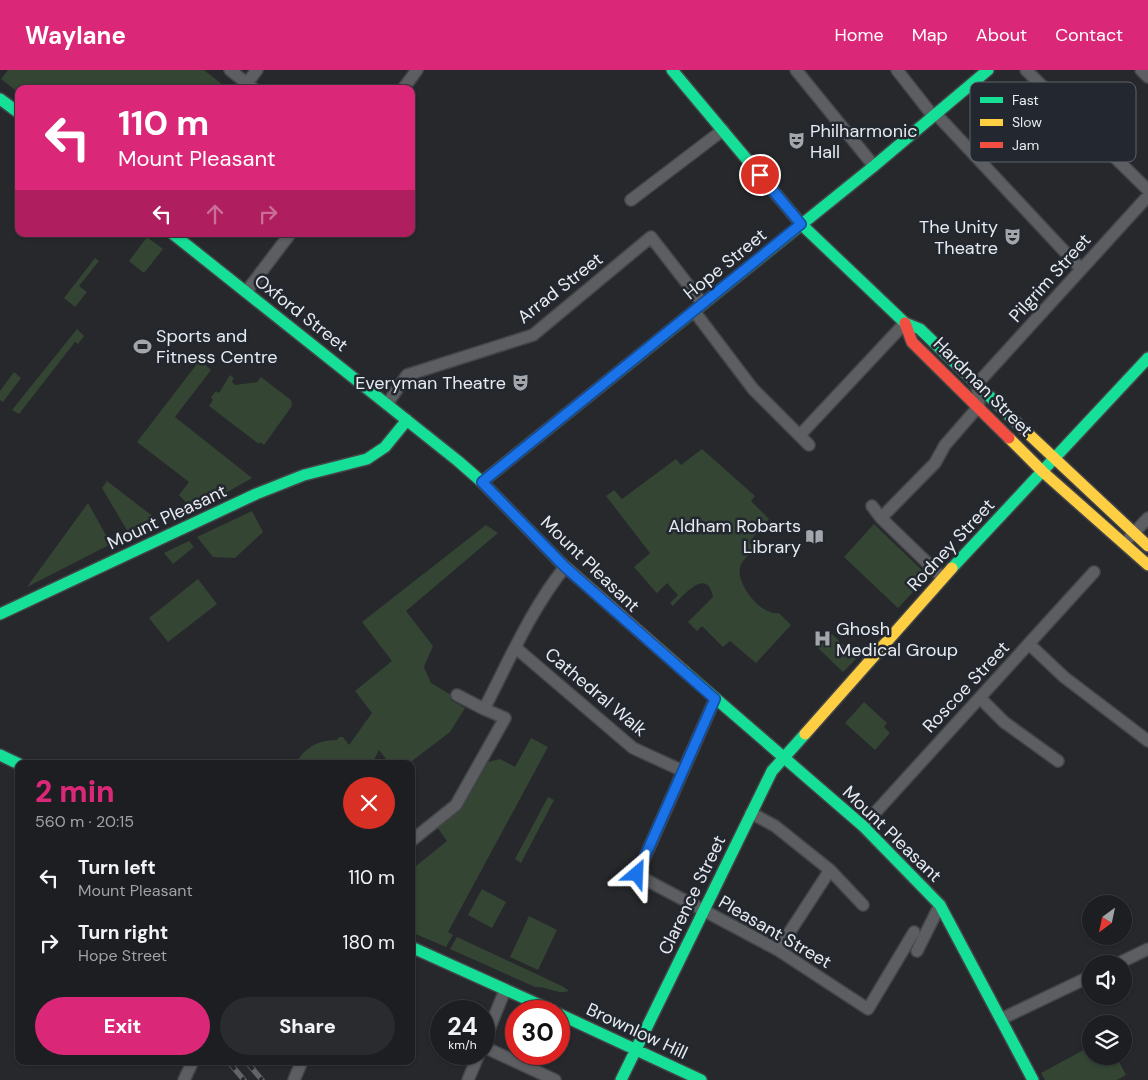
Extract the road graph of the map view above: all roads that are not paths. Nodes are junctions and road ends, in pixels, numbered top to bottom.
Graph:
1 (230, 70) edge
2 (257, 70) edge
3 (417, 70) edge
4 (796, 70) edge
5 (898, 70) edge
6 (988, 70) edge
7 (1026, 70) edge
8 (1141, 70) edge
9 (677, 72) edge
10 (1148, 77) edge
11 (974, 82) edge
12 (1038, 82) edge
13 (246, 85) edge
14 (249, 85) edge
15 (406, 85) edge
16 (970, 85) edge
17 (0, 99) edge
18 (15, 110) edge
19 (934, 115) junction
20 (723, 130) junction
21 (970, 153) edge
22 (979, 162) edge
23 (1120, 162) edge
24 (874, 166) junction
25 (1148, 190) edge
26 (1148, 196) edge
27 (631, 200) dead end
28 (801, 224) junction
29 (176, 237) edge
30 (288, 237) edge
31 (1081, 269) junction
32 (246, 292) junction
33 (699, 308) junction
34 (905, 323) junction
35 (1148, 358) edge
36 (977, 384) junction
37 (387, 404) junction
38 (979, 406) junction
39 (408, 420) junction
40 (800, 435) junction
41 (809, 445) dead end
42 (1055, 460) junction
43 (1043, 472) junction
44 (482, 482) junction
45 (872, 506) dead end
46 (880, 518) junction
47 (1148, 518) edge
48 (1135, 534) junction
49 (1122, 542) junction
50 (1148, 546) edge
51 (1148, 565) edge
52 (565, 567) junction
53 (1094, 572) dead end
54 (943, 578) junction
55 (0, 614) edge
56 (1029, 644) junction
57 (516, 648) junction
58 (457, 695) dead end
59 (980, 698) junction
60 (715, 699) junction
61 (484, 709) junction
62 (1148, 741) edge
63 (0, 755) edge
64 (782, 758) junction
65 (1058, 761) dead end
66 (15, 762) edge
67 (683, 771) junction
68 (751, 814) junction
69 (863, 826) junction
70 (415, 838) edge
71 (830, 870) junction
72 (863, 905) dead end
73 (940, 906) junction
74 (704, 910) junction
75 (914, 932) dead end
76 (415, 949) edge
77 (1148, 949) edge
78 (778, 950) junction
79 (917, 951) dead end
80 (1132, 957) edge
81 (1082, 980) edge
82 (505, 990) junction
83 (528, 1000) edge
84 (495, 1015) edge
85 (570, 1019) edge
86 (1001, 1019) junction
87 (635, 1049) junction
88 (495, 1052) edge
89 (191, 1065) edge
90 (300, 1065) edge
91 (474, 1065) edge
92 (184, 1080) edge
93 (294, 1080) edge
94 (468, 1080) edge
95 (555, 1080) edge
96 (622, 1080) edge
97 (701, 1080) edge
98 (1033, 1080) edge

1 - 13 street
2 - 14 street
3 - 15 street
4 - 24 street
5 - 19 street
6 - 11 street, Hope Street
7 - 12 street
8 - 10 street
9 - 20 street, Hardman Street
16 - 19 street, Hope Street
17 - 18 street
19 - 21 street
19 - 24 street, Hope Street
20 - 27 street
20 - 28 street, Hardman Street
22 - 31 street
23 - 25 street
24 - 28 street, Hope Street
26 - 31 street, Pilgrim Street
28 - 33 street, Hope Street
28 - 34 street, Hardman Street
29 - 32 street, Oxford Street
30 - 32 street
31 - 36 street, Pilgrim Street
32 - 37 street, Oxford Street
33 - 37 street, Arrad Street
33 - 40 street
33 - 44 street, Hope Street
34 - 36 street, Hardman Street
34 - 38 street, Hardman Street
34 - 40 street
35 - 42 street, Rodney Street
36 - 38 street
36 - 42 street, Hardman Street
37 - 39 street, Oxford Street
38 - 43 street, Hardman Street
38 - 46 street
39 - 44 street, Mount Pleasant
39 - 55 street, Mount Pleasant
40 - 41 street
42 - 43 street, Rodney Street
42 - 48 street, Hardman Street
43 - 49 street, Hardman Street
43 - 54 street, Rodney Street
44 - 52 street, Mount Pleasant
45 - 46 street
46 - 54 street
47 - 48 street
48 - 49 street
48 - 50 street, Hardman Street
49 - 51 street, Hardman Street
52 - 57 street
52 - 60 street, Mount Pleasant
53 - 56 street, Roscoe Street
54 - 64 street, Rodney Street
56 - 59 street, Roscoe Street
56 - 62 street
57 - 61 street
57 - 67 street, Cathedral Walk
58 - 61 street
59 - 65 street
59 - 69 street, Roscoe Street
60 - 64 street, Mount Pleasant
60 - 67 street
61 - 70 street
63 - 66 street
64 - 68 street, Clarence Street
64 - 69 street, Mount Pleasant
67 - 74 street, Pleasant Street
68 - 71 street
68 - 74 street, Clarence Street
69 - 73 street, Mount Pleasant
71 - 72 street
71 - 78 street
73 - 79 street
73 - 86 street, Mount Pleasant
74 - 78 street, Pleasant Street
74 - 87 street, Clarence Street
75 - 78 street, Pleasant Street
76 - 82 street
77 - 80 street
81 - 86 street
82 - 83 street
82 - 84 street
85 - 87 street, Brownlow Hill
86 - 98 street, Mount Pleasant
87 - 96 street, Clarence Street
87 - 97 street, Brownlow Hill
88 - 95 street
89 - 92 street
90 - 93 street
91 - 94 street

